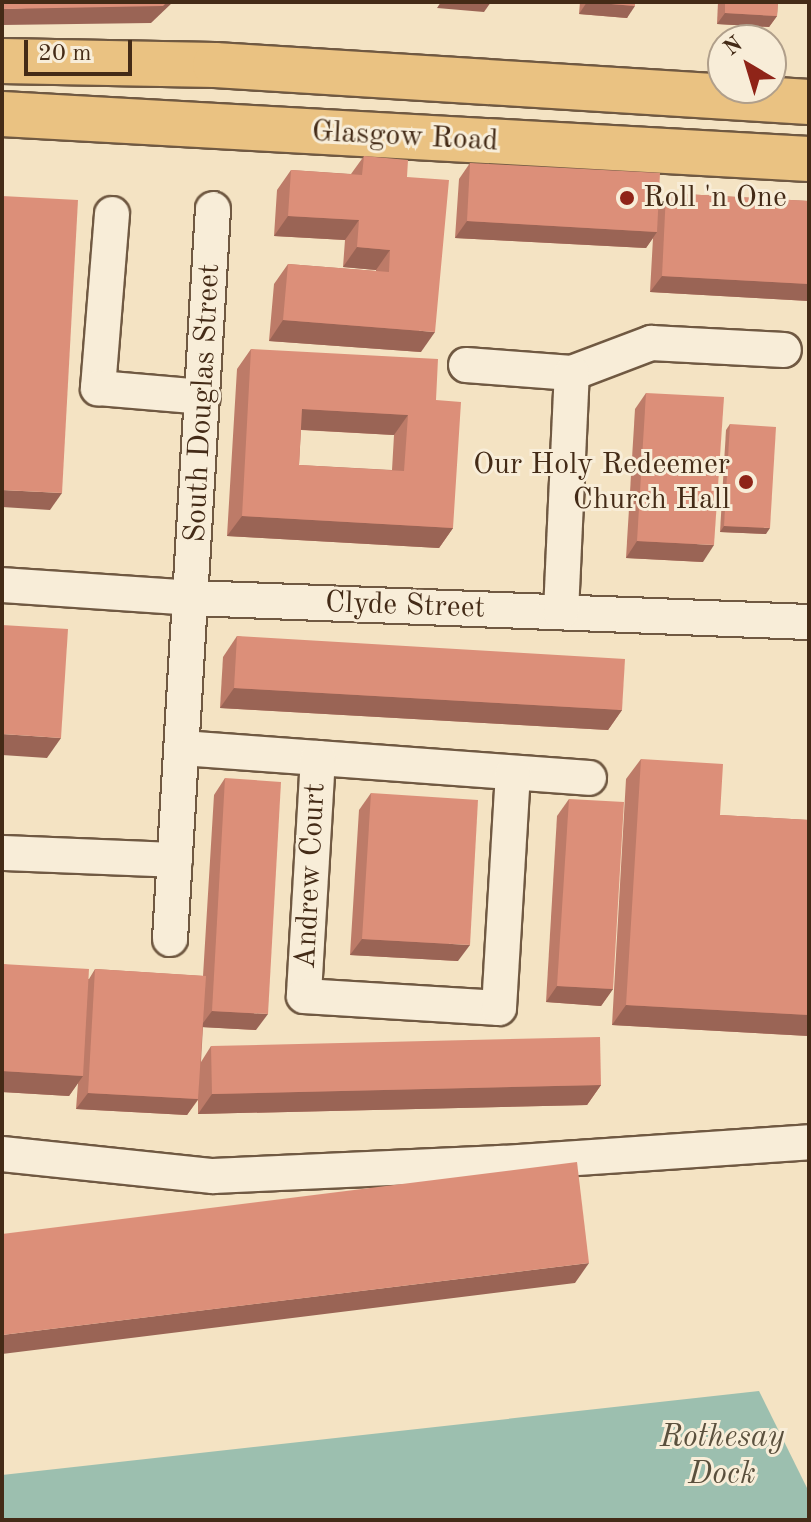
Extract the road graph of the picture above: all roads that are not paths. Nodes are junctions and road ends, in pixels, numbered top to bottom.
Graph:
1 (2, 61) edge
2 (809, 102) edge
3 (2, 114) edge
4 (809, 159) edge
5 (213, 209) dead end
6 (112, 214) dead end
7 (784, 350) dead end
8 (466, 365) dead end
9 (572, 373) junction
10 (203, 397) junction
11 (2, 585) edge
12 (192, 598) junction
13 (561, 612) junction
14 (809, 622) edge
15 (182, 748) junction
16 (318, 758) junction
17 (513, 773) junction
18 (589, 778) dead end
19 (2, 853) edge
20 (175, 860) junction
21 (170, 939) dead end
22 (809, 1142) edge
23 (2, 1154) edge

1 - 2 main road, Glasgow Road
3 - 4 main road, Glasgow Road
5 - 10 street, South Douglas Street
6 - 10 street
7 - 9 street
8 - 9 street
9 - 13 street
10 - 12 street, South Douglas Street
11 - 12 street, Clyde Street
12 - 13 street, Clyde Street
12 - 15 street
13 - 14 street, Clyde Street
15 - 16 street, Andrew Court
15 - 20 street
16 - 17 street, Andrew Court
16 - 17 street, Andrew Court
17 - 18 street, Andrew Court
19 - 20 street
20 - 21 street
22 - 23 street

